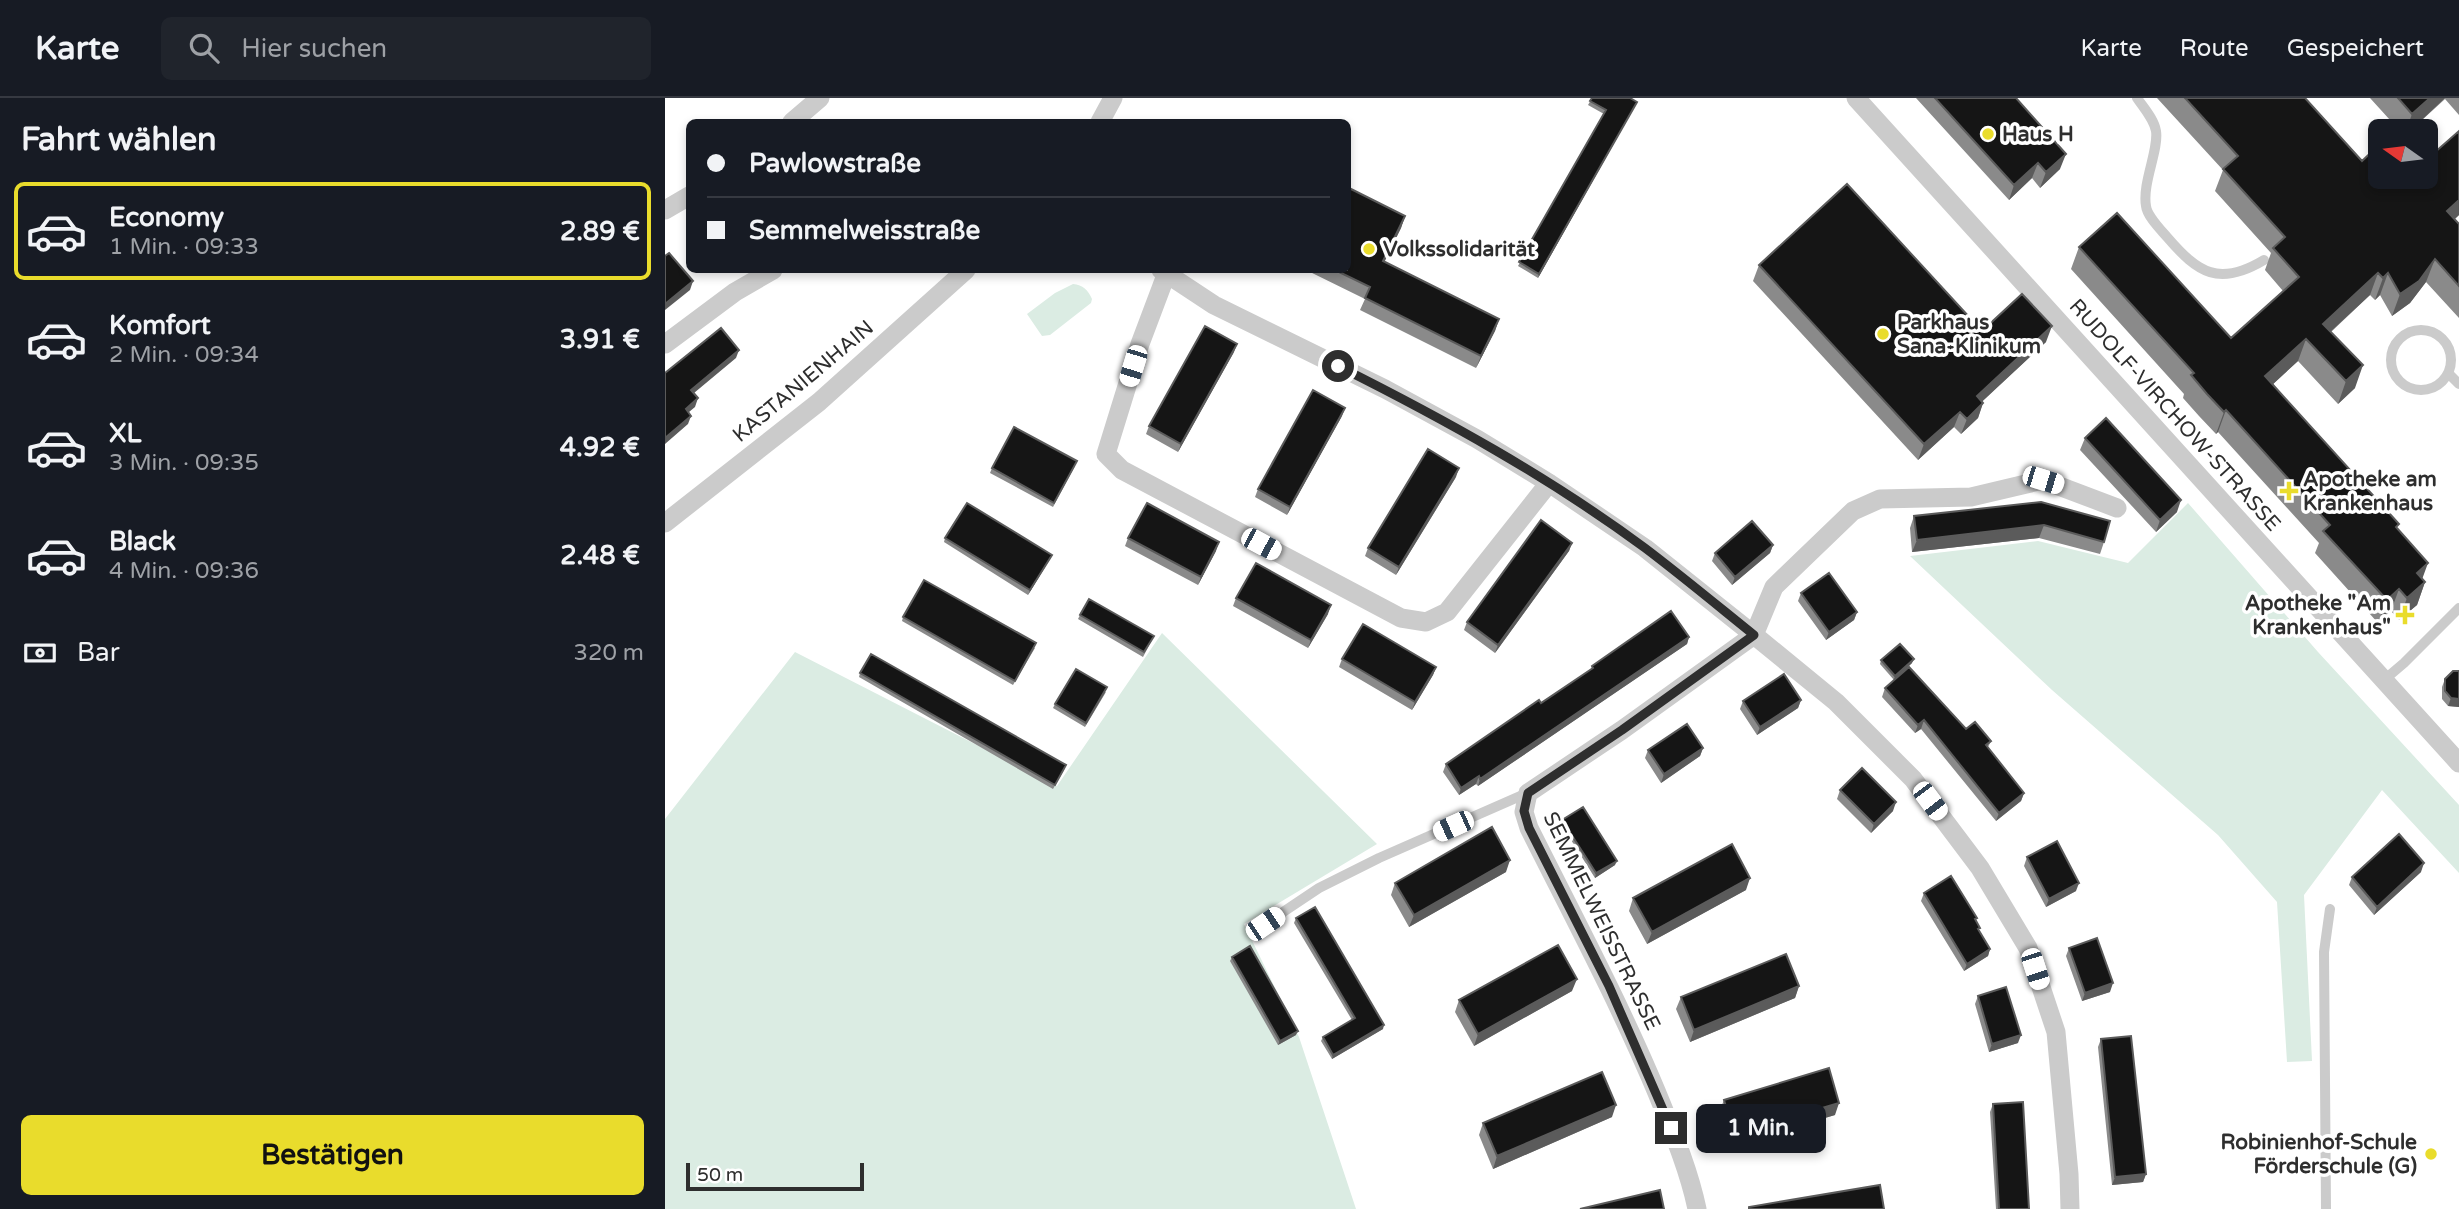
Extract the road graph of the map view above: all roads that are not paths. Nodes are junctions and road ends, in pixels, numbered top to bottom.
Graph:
1 (820, 98) edge
2 (1113, 98) edge
3 (1856, 98) edge
4 (2137, 98) edge
5 (796, 119) edge
6 (1102, 119) edge
7 (686, 198) edge
8 (665, 210) edge
9 (2264, 260) dead end
10 (768, 273) edge
11 (963, 273) edge
12 (1164, 273) edge
13 (1166, 273) edge
14 (665, 344) edge
15 (2448, 373) junction
16 (2459, 384) edge
17 (1549, 483) junction
18 (2117, 508) dead end
19 (665, 523) edge
20 (2459, 608) edge
21 (1754, 635) junction
22 (2384, 680) junction
23 (2459, 763) edge
24 (1528, 793) junction
25 (2330, 909) dead end
26 (1265, 924) dead end
27 (1697, 1209) edge
28 (2070, 1209) edge
29 (2326, 1209) edge

1 - 5 street
2 - 6 street
3 - 22 street, RUDOLF-VIRCHOW-STRASSE
4 - 9 lane
7 - 8 street
10 - 14 street
11 - 19 street, KASTANIENHAIN
12 - 17 street
13 - 17 street
15 - 15 lane
15 - 16 lane
17 - 21 street
18 - 21 street
20 - 22 lane
21 - 24 street, SEMMELWEISSTRASSE
21 - 28 street
22 - 23 street, RUDOLF-VIRCHOW-STRASSE
24 - 26 lane
24 - 27 street, SEMMELWEISSTRASSE
25 - 29 lane

